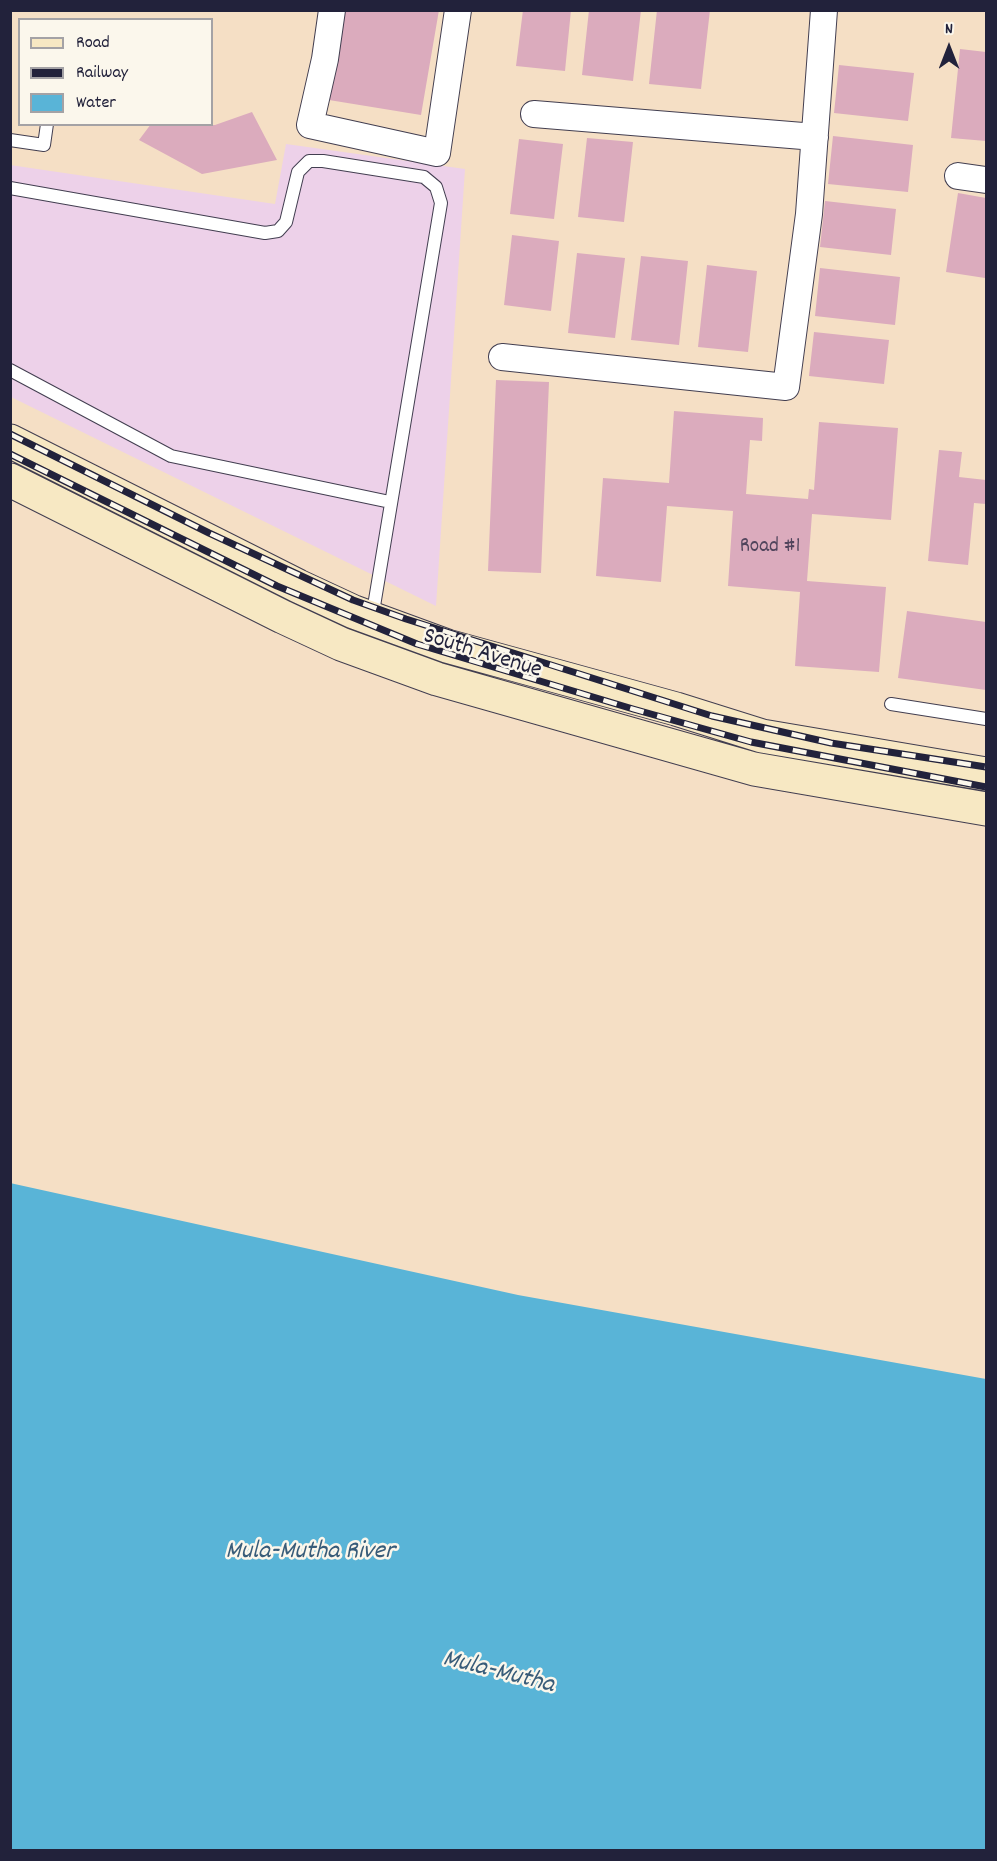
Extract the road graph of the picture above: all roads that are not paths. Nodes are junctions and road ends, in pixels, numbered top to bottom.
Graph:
1 (332, 10) edge
2 (458, 10) edge
3 (825, 10) edge
4 (534, 114) dead end
5 (47, 126) edge
6 (815, 137) junction
7 (10, 140) edge
8 (958, 176) dead end
9 (987, 180) edge
10 (10, 188) edge
11 (502, 357) dead end
12 (10, 370) edge
13 (10, 441) edge
14 (10, 480) edge
15 (390, 502) junction
16 (365, 634) junction
17 (891, 704) dead end
18 (987, 719) edge
19 (987, 774) edge
20 (987, 809) edge

1 - 2 street
3 - 6 street
4 - 6 street
5 - 7 lane
6 - 11 street
8 - 9 street
10 - 15 lane
12 - 15 lane
13 - 16 main road, South Avenue
14 - 16 main road, South Avenue
15 - 16 lane
16 - 19 main road, South Avenue
16 - 20 main road, South Avenue
17 - 18 lane

